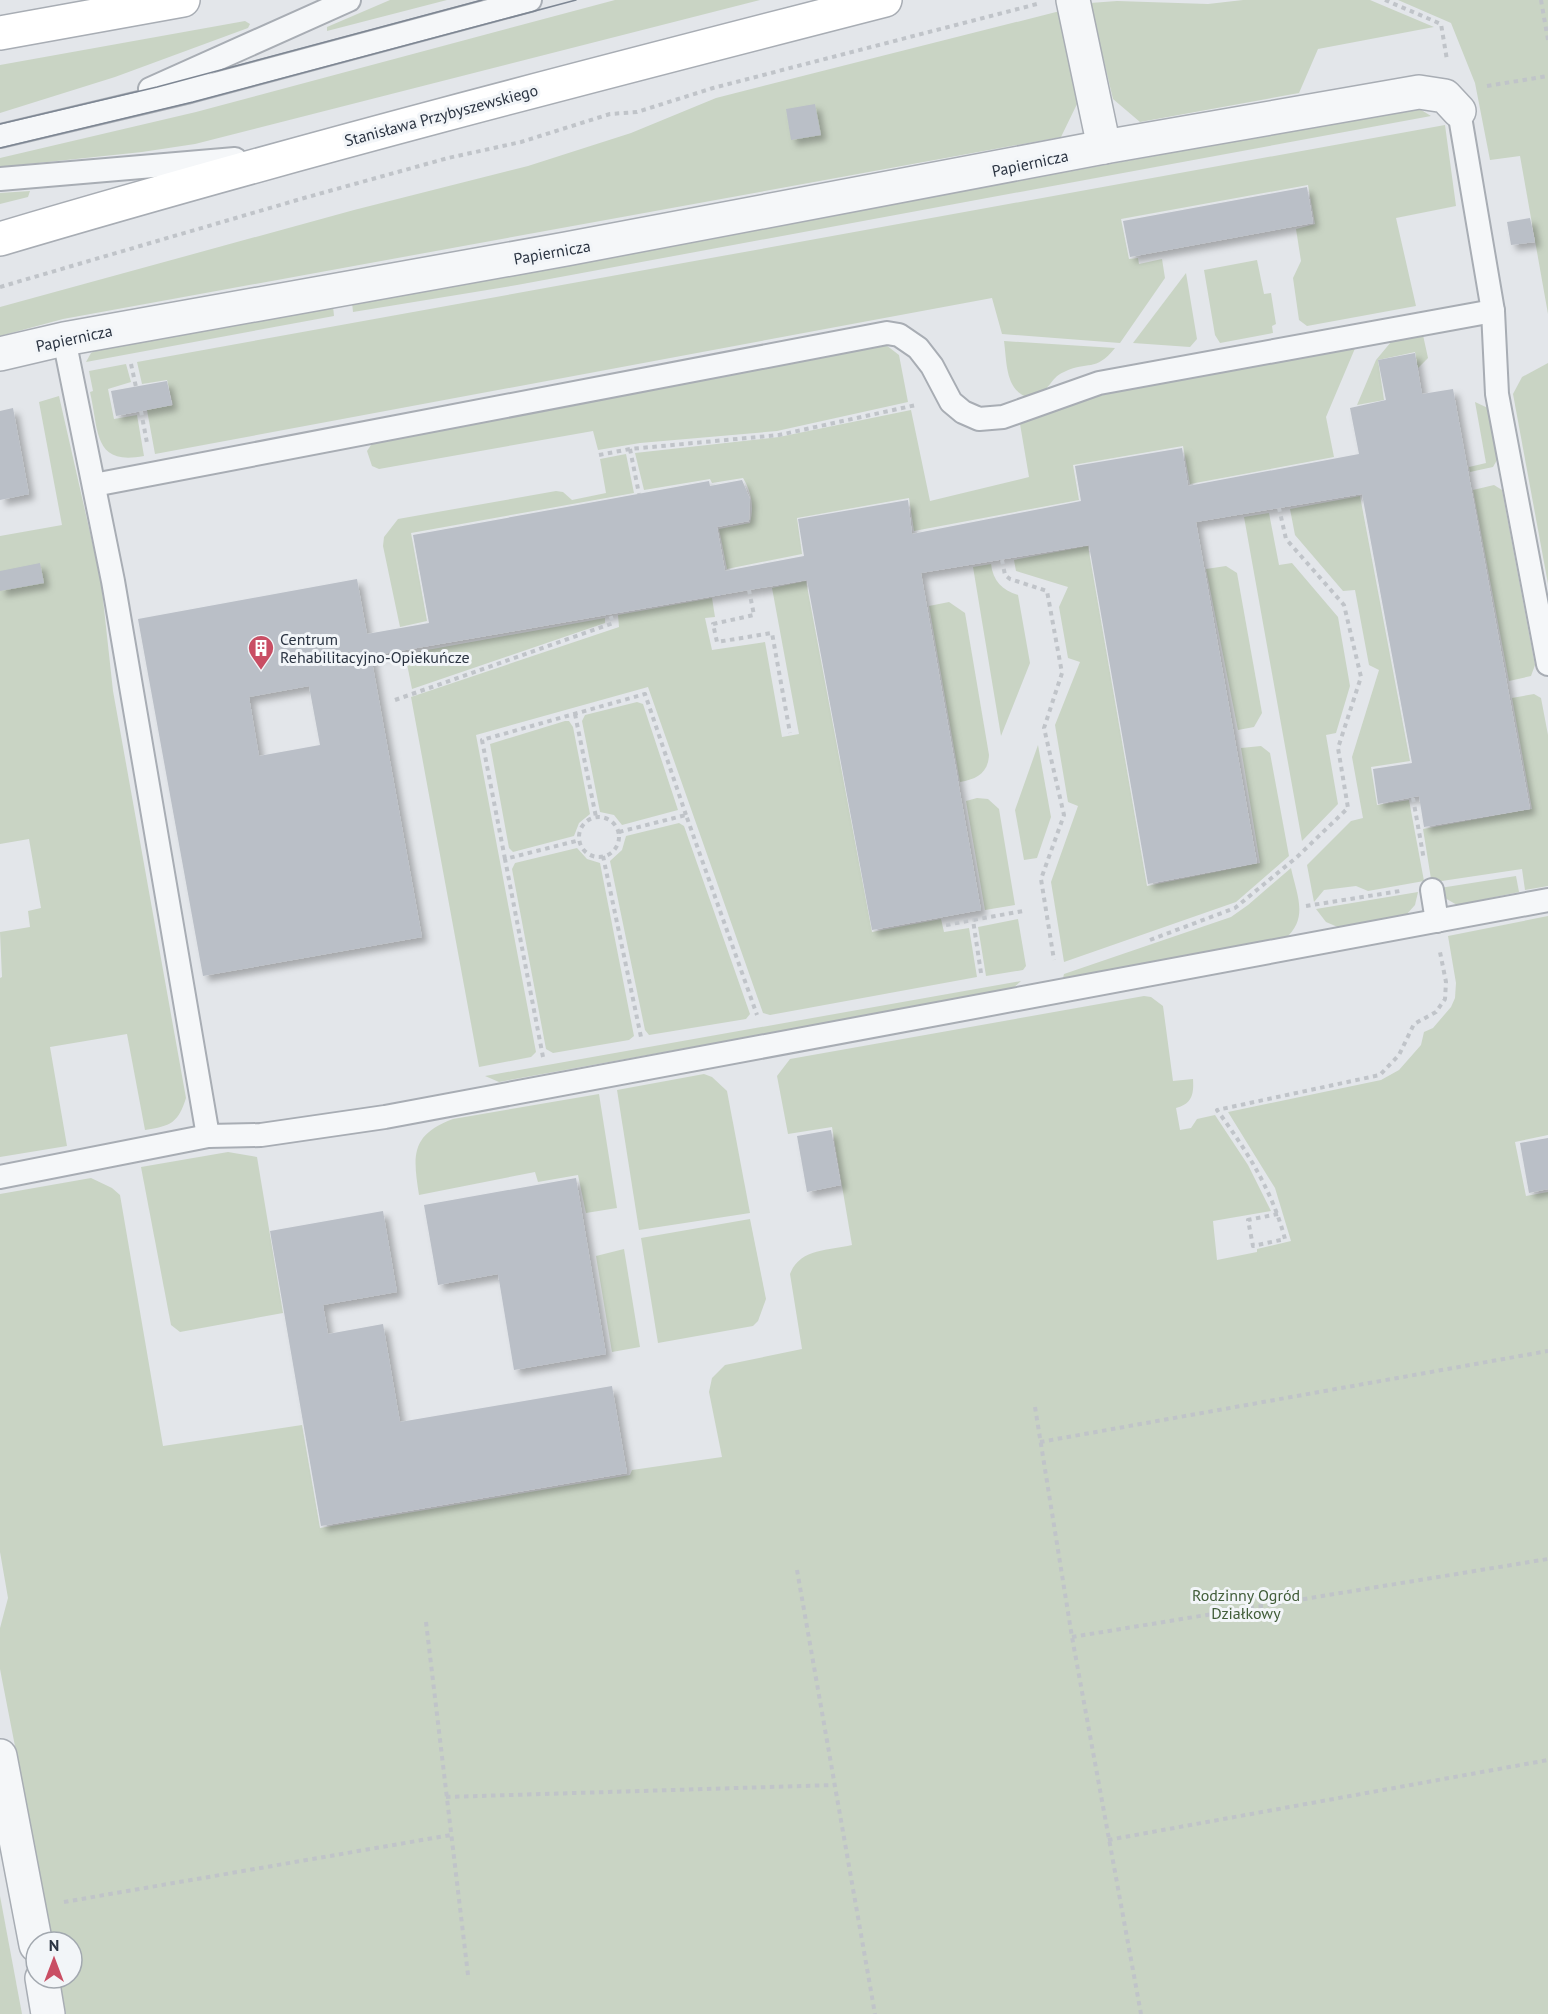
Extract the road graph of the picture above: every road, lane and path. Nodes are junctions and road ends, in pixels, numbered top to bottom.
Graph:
1 (183, 0) edge
2 (349, 0) edge
3 (530, 0) edge
4 (885, 0) edge
5 (1385, 0) edge
6 (1541, 0) edge
7 (1060, 1) edge
8 (0, 33) edge
9 (1548, 40) edge
10 (1548, 76) edge
11 (1464, 100) junction
12 (78, 118) junction
13 (0, 136) edge
14 (1104, 147) junction
15 (305, 151) junction
16 (0, 179) edge
17 (0, 239) edge
18 (0, 287) edge
19 (1492, 311) junction
20 (64, 339) junction
21 (0, 354) edge
22 (130, 358) dead end
23 (136, 387) dead end
24 (949, 397) junction
25 (630, 449) junction
26 (598, 455) dead end
27 (94, 485) junction
28 (639, 494) dead end
29 (1280, 508) dead end
30 (1002, 560) dead end
31 (749, 590) dead end
32 (610, 614) dead end
33 (1548, 664) edge
34 (395, 700) dead end
35 (575, 714) junction
36 (790, 732) dead end
37 (1413, 798) dead end
38 (686, 815) junction
39 (596, 817) junction
40 (619, 832) junction
41 (580, 840) junction
42 (603, 856) junction
43 (505, 859) junction
44 (1425, 864) dead end
45 (1407, 890) dead end
46 (1432, 890) dead end
47 (1548, 900) edge
48 (1306, 906) dead end
49 (1023, 911) dead end
50 (973, 920) junction
51 (1436, 922) junction
52 (946, 925) dead end
53 (1144, 942) dead end
54 (1056, 970) dead end
55 (983, 982) dead end
56 (759, 1022) dead end
57 (642, 1043) dead end
58 (554, 1059) dead end
59 (207, 1136) junction
60 (0, 1177) edge
61 (1278, 1214) junction
62 (1548, 1352) edge
63 (1035, 1407) dead end
64 (1040, 1442) junction
65 (1548, 1558) edge
66 (797, 1570) dead end
67 (426, 1622) dead end
68 (1072, 1637) junction
69 (0, 1756) edge
70 (1548, 1761) edge
71 (835, 1785) junction
72 (446, 1797) junction
73 (451, 1835) junction
74 (1108, 1840) junction
75 (30, 1909) junction
76 (34, 1930) edge
77 (468, 1976) dead end
78 (44, 1990) edge
79 (48, 2014) edge
80 (875, 2014) edge
81 (1141, 2014) edge

1 - 8 main road
2 - 12 lane
3 - 12 lane
4 - 15 main road, Stanisława Przybyszewskiego
5 - 11 path
6 - 9 path
7 - 14 street
7 - 18 path
10 - 11 path
11 - 14 street, Papiernicza
11 - 19 lane
12 - 13 lane
14 - 20 street, Papiernicza
15 - 16 lane
15 - 17 main road, Stanisława Przybyszewskiego
19 - 24 lane
19 - 33 lane
20 - 21 street, Papiernicza
20 - 27 lane
22 - 23 path
24 - 25 path
24 - 27 lane
25 - 26 path
25 - 28 path
27 - 59 lane
29 - 53 path
30 - 54 path
31 - 36 path
32 - 34 path
35 - 38 path
35 - 39 path
35 - 43 path
37 - 44 path
38 - 40 path
38 - 56 path
39 - 40 path
39 - 41 path
40 - 42 path
41 - 42 path
41 - 43 path
42 - 57 path
43 - 58 path
45 - 48 path
46 - 51 lane
47 - 51 lane
49 - 50 path
50 - 52 path
50 - 55 path
51 - 59 lane
51 - 61 path
59 - 60 lane
61 - 61 path
62 - 64 path
63 - 64 path
64 - 68 path
65 - 68 path
66 - 71 path
67 - 72 path
68 - 74 path
69 - 75 street
70 - 74 path
71 - 72 path
71 - 80 path
72 - 73 path
73 - 75 path
73 - 77 path
74 - 81 path
75 - 76 street
78 - 79 street

